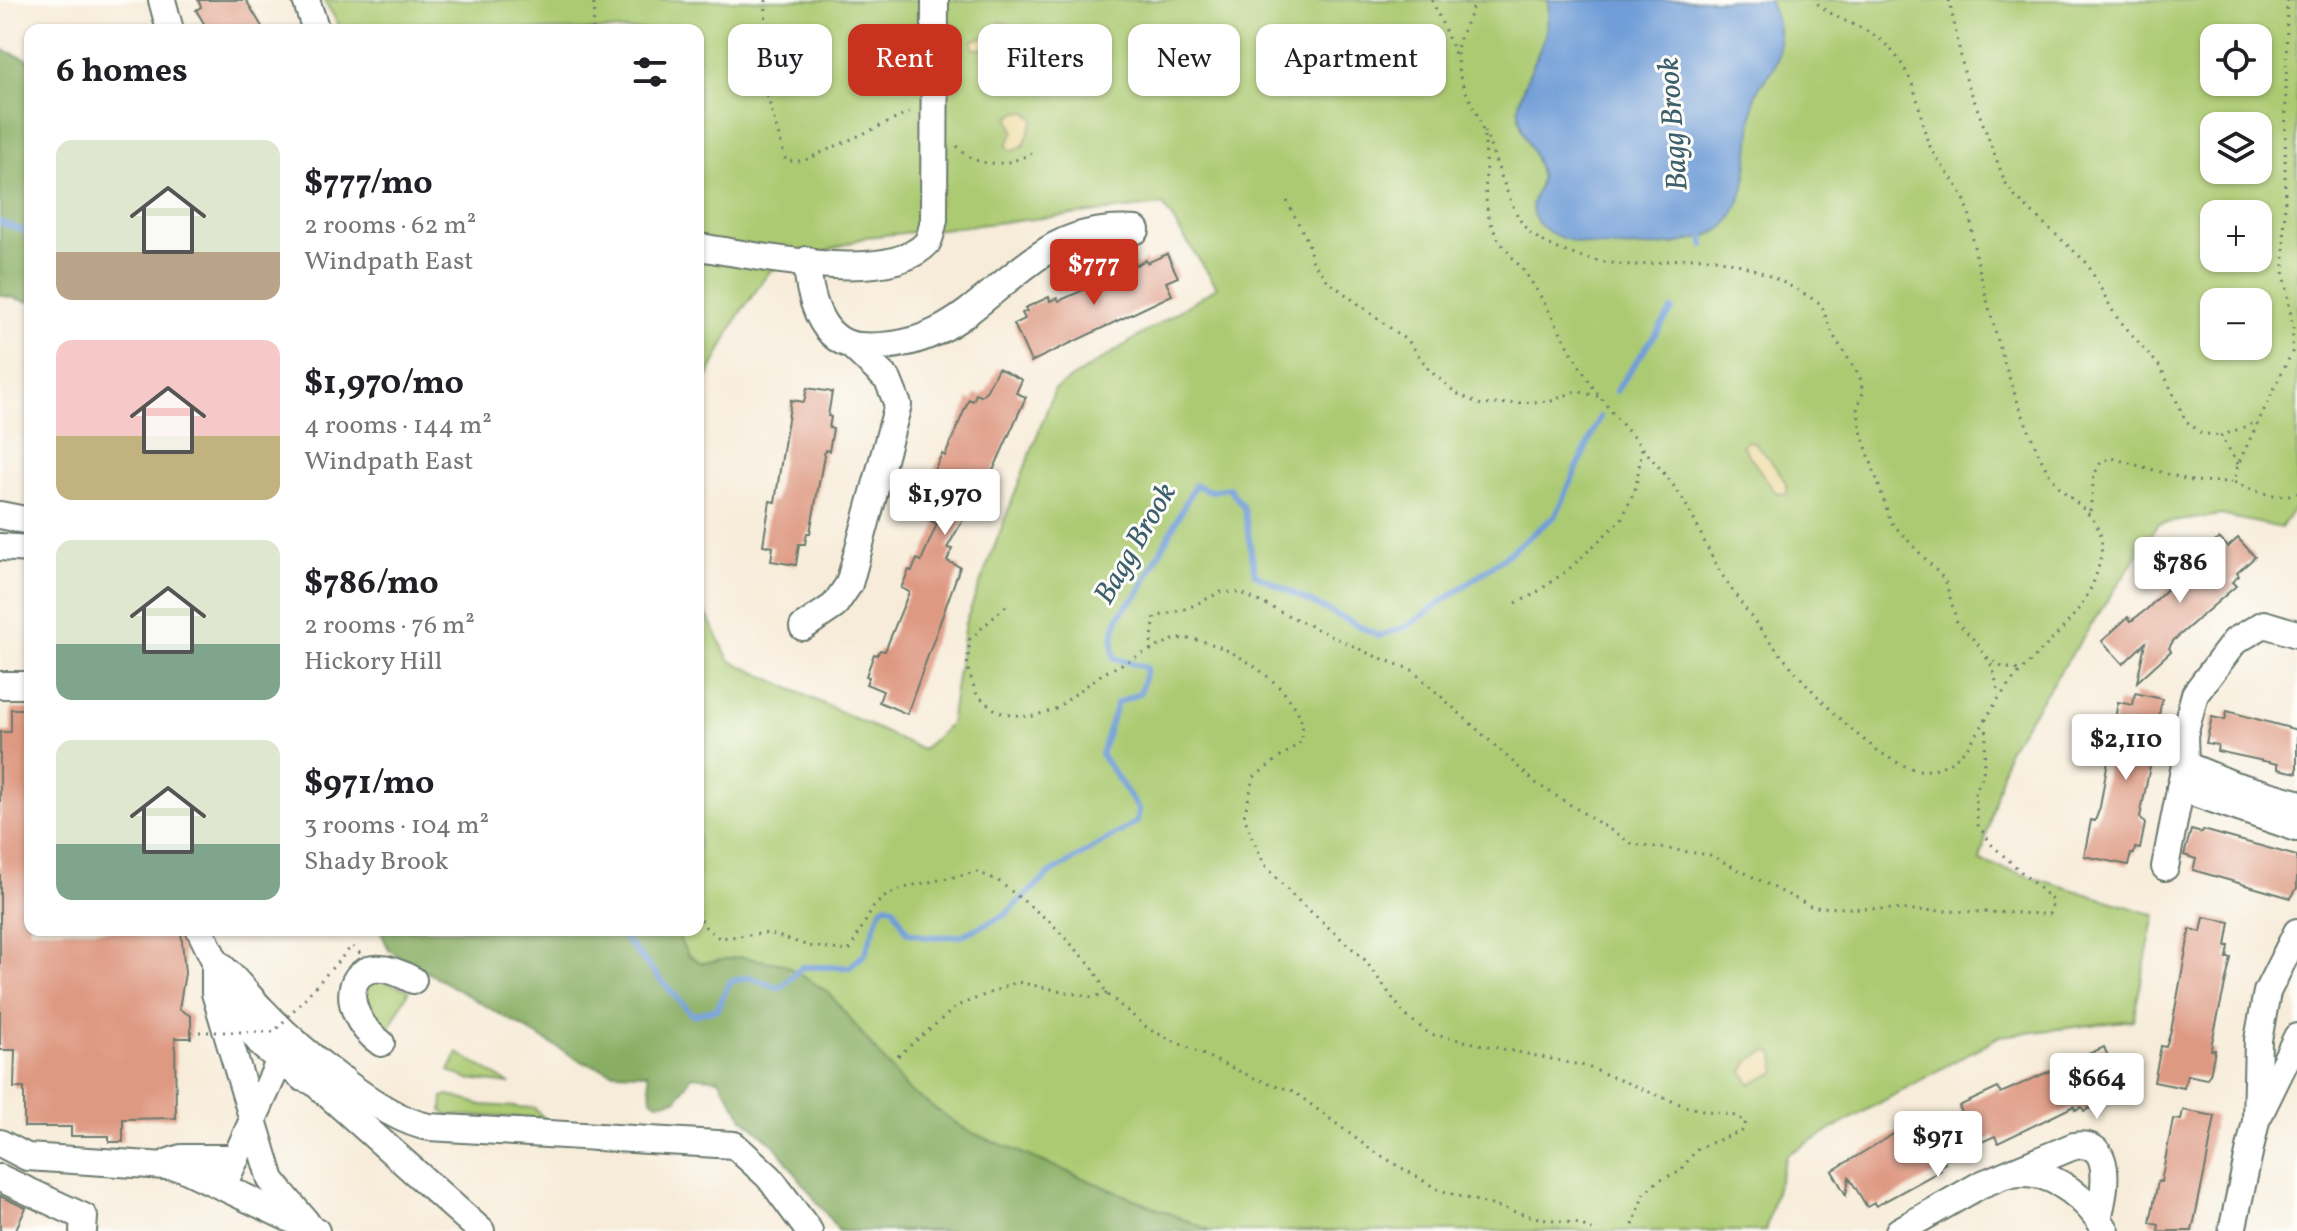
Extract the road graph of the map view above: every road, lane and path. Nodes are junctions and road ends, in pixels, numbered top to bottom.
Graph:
1 (162, 0) edge
2 (306, 0) edge
3 (594, 0) edge
4 (766, 0) edge
5 (935, 0) edge
6 (1432, 0) edge
7 (1474, 0) edge
8 (1813, 0) edge
9 (1949, 0) edge
10 (2287, 0) edge
11 (168, 24) edge
12 (314, 24) edge
13 (593, 24) edge
14 (1457, 57) junction
15 (935, 113) junction
16 (1483, 127) junction
17 (1036, 150) dead end
18 (1287, 201) dead end
19 (1136, 230) dead end
20 (704, 248) edge
21 (807, 260) junction
22 (2297, 340) edge
23 (852, 346) junction
24 (2292, 352) junction
25 (1601, 397) junction
26 (2257, 422) junction
27 (2221, 436) junction
28 (1642, 448) junction
29 (2238, 464) junction
30 (2234, 482) junction
31 (2297, 493) edge
32 (2090, 511) junction
33 (0, 515) edge
34 (24, 520) edge
35 (0, 547) edge
36 (24, 549) edge
37 (1516, 603) dead end
38 (1006, 606) dead end
39 (803, 627) dead end
40 (2297, 634) edge
41 (1150, 650) junction
42 (1984, 654) junction
43 (2023, 670) junction
44 (0, 685) edge
45 (24, 685) edge
46 (2000, 697) junction
47 (1987, 722) junction
48 (2183, 776) junction
49 (2297, 803) edge
50 (2297, 828) edge
51 (2165, 867) dead end
52 (704, 926) edge
53 (2297, 932) edge
54 (203, 936) edge
55 (363, 956) dead end
56 (215, 961) junction
57 (413, 980) dead end
58 (1107, 994) junction
59 (191, 1032) dead end
60 (2297, 1037) edge
61 (381, 1043) dead end
62 (898, 1056) dead end
63 (280, 1060) junction
64 (343, 1080) junction
65 (313, 1081) junction
66 (253, 1120) junction
67 (2256, 1121) junction
68 (1, 1141) edge
69 (236, 1158) junction
70 (166, 1163) junction
71 (2001, 1176) junction
72 (0, 1178) edge
73 (223, 1186) junction
74 (2102, 1224) edge
75 (314, 1230) edge
76 (1901, 1230) edge
77 (83, 1231) edge
78 (481, 1231) edge
79 (809, 1231) edge
80 (1594, 1231) edge
81 (1631, 1231) edge
82 (2232, 1231) edge

1 - 11 street
2 - 12 street
3 - 13 path
4 - 15 path
5 - 15 street
6 - 14 path
7 - 14 path
8 - 32 path
9 - 27 path
10 - 24 path
14 - 16 path
15 - 17 path
15 - 21 street
16 - 25 path
16 - 42 path
18 - 25 path
19 - 23 street
20 - 21 street
21 - 23 street
22 - 24 path
23 - 39 street
24 - 26 path
25 - 28 path
26 - 27 path
26 - 29 path
27 - 29 path
28 - 37 path
28 - 47 path
29 - 30 path
30 - 31 path
30 - 32 path
32 - 43 path
33 - 34 street
35 - 36 street
38 - 41 path
40 - 48 street
41 - 47 path
41 - 81 path
42 - 43 path
42 - 46 path
43 - 46 path
44 - 45 street
46 - 47 path
48 - 49 street
48 - 50 street
48 - 51 street
52 - 58 path
53 - 67 street
54 - 56 street
55 - 59 path, bridge
56 - 63 street
56 - 64 street
56 - 66 street
57 - 61 street
58 - 62 path
58 - 80 path
60 - 67 street
63 - 65 street
63 - 66 street
64 - 65 street
64 - 79 street
65 - 78 street
66 - 69 street
66 - 75 street
67 - 82 street
68 - 70 street
69 - 70 street
69 - 73 street
70 - 73 street
71 - 74 street
71 - 74 street
71 - 76 street
72 - 77 street
73 - 75 street

